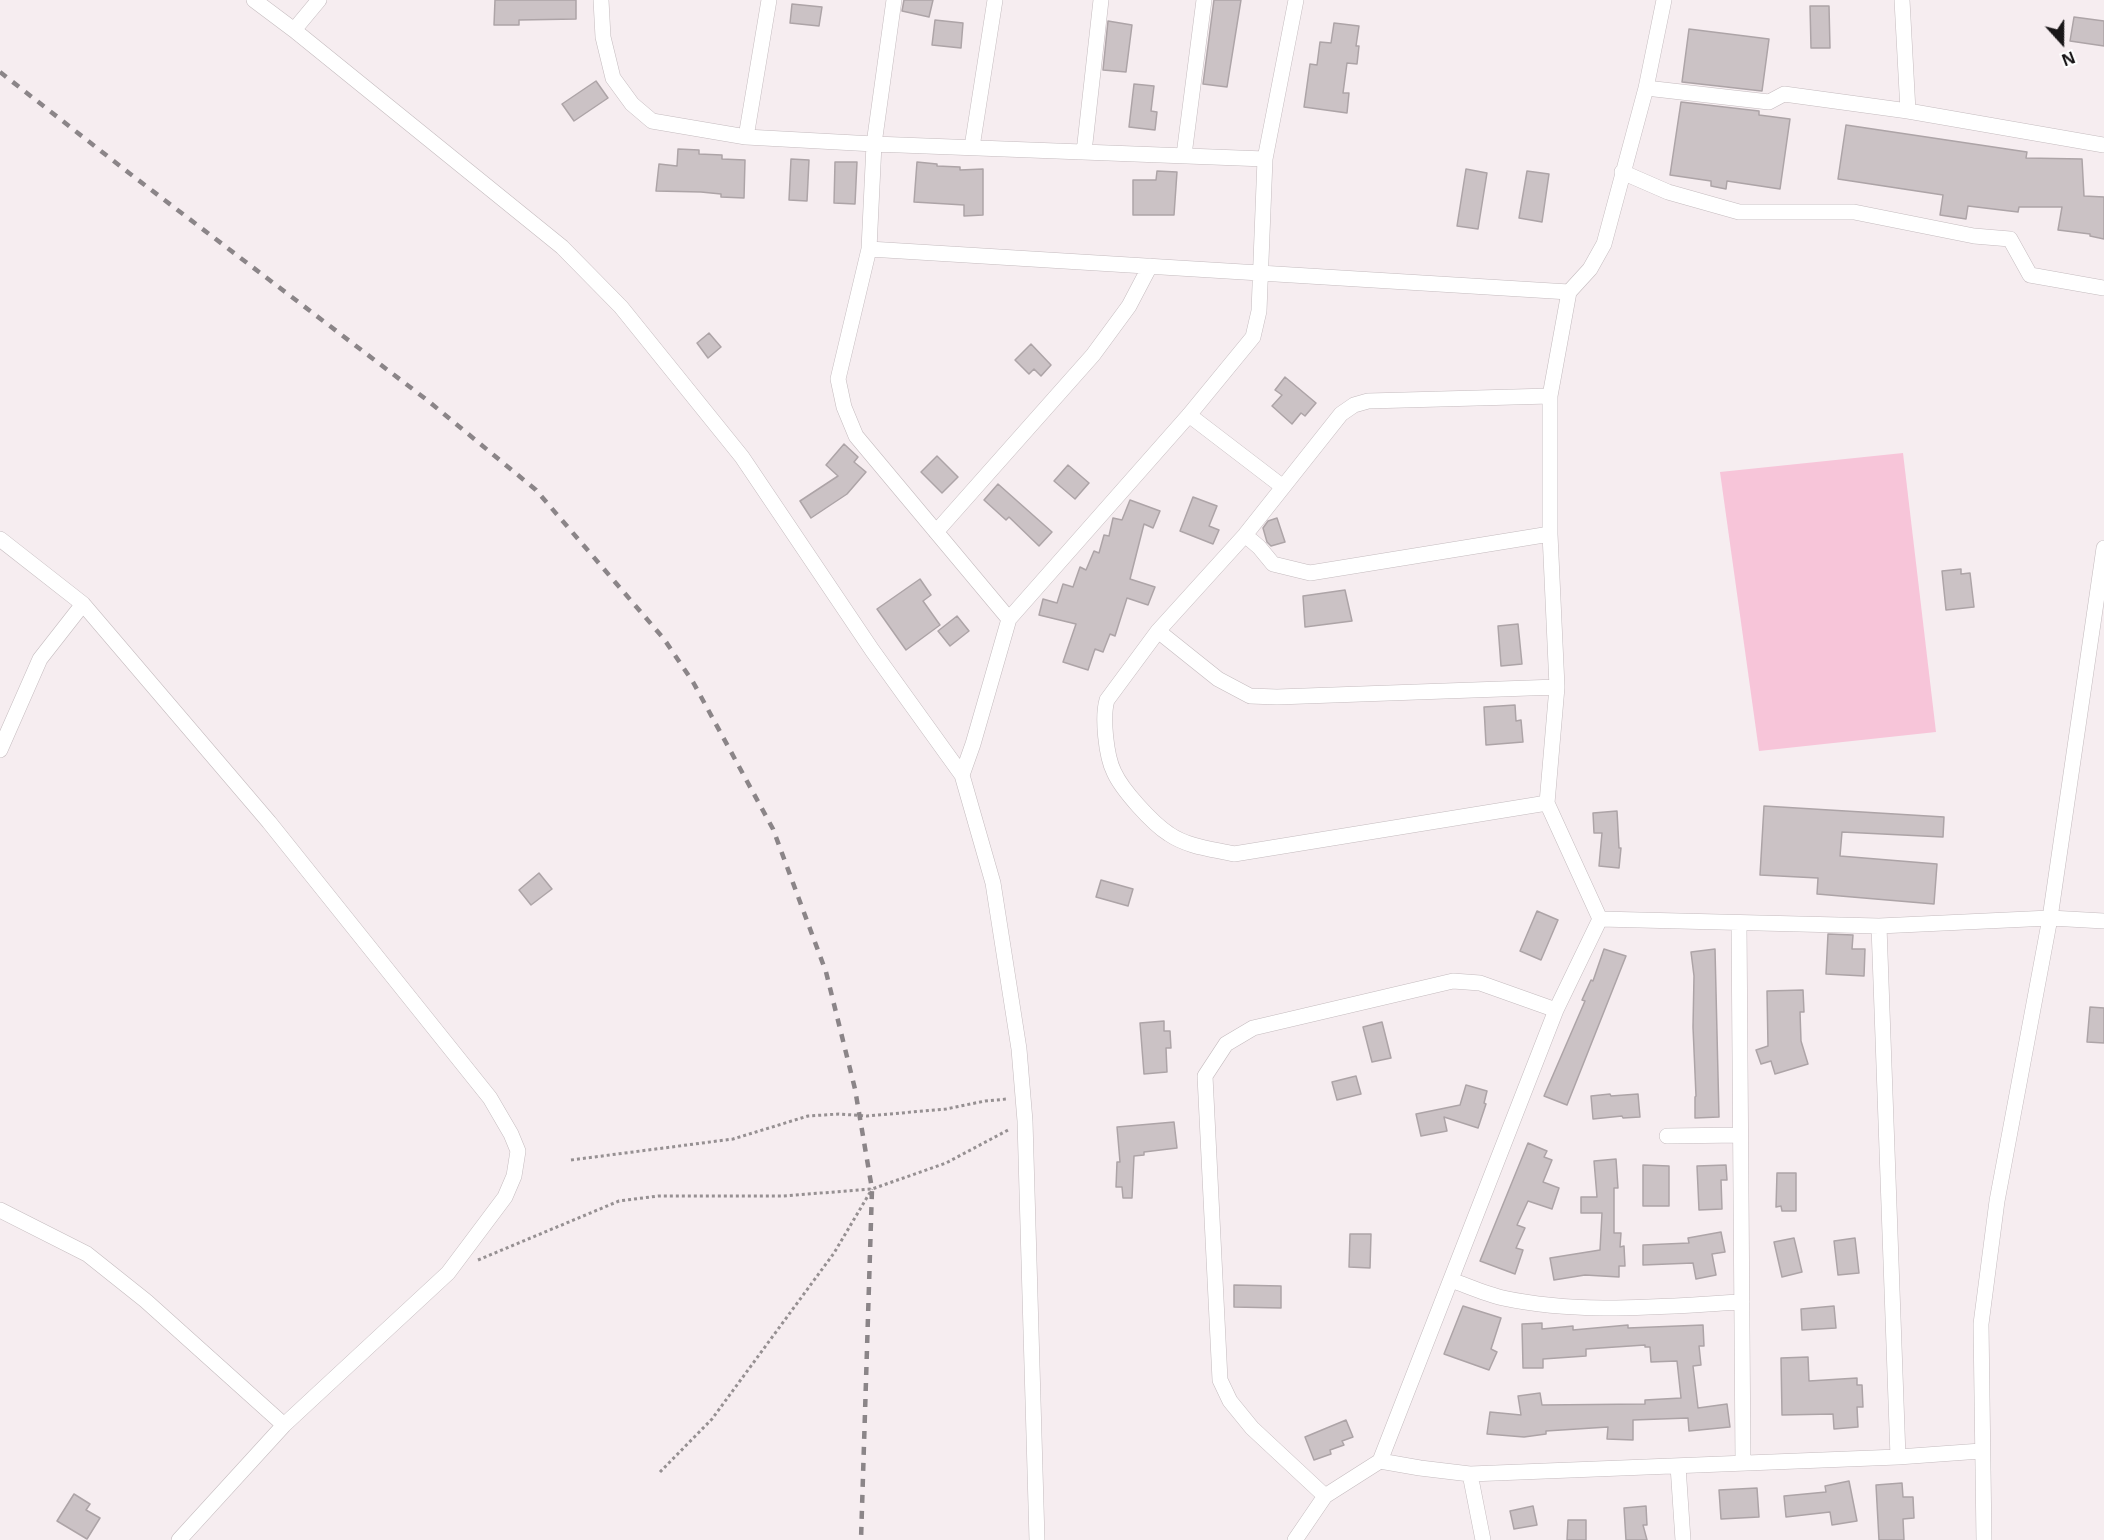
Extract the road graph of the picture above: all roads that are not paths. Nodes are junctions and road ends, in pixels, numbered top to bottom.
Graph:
1 (254, 0) edge
2 (319, 0) edge
3 (601, 0) edge
4 (770, 0) edge
5 (894, 0) edge
6 (994, 0) edge
7 (1101, 0) edge
8 (1204, 0) edge
9 (1296, 0) edge
10 (1664, 0) edge
11 (1902, 0) edge
12 (294, 30) junction
13 (1646, 88) junction
14 (1908, 111) junction
15 (746, 136) junction
16 (874, 144) junction
17 (2104, 145) edge
18 (972, 147) junction
19 (1084, 152) junction
20 (1184, 156) junction
21 (1265, 159) junction
22 (1622, 172) junction
23 (869, 249) junction
24 (1150, 266) junction
25 (1261, 272) junction
26 (2104, 288) edge
27 (1569, 292) junction
28 (1551, 396) junction
29 (1189, 415) junction
30 (1283, 487) junction
31 (936, 532) junction
32 (1550, 534) junction
33 (1245, 535) junction
34 (0, 539) edge
35 (2104, 548) edge
36 (83, 604) junction
37 (1009, 619) junction
38 (1158, 631) junction
39 (1557, 687) junction
40 (0, 750) edge
41 (962, 775) junction
42 (1547, 803) junction
43 (2050, 918) junction
44 (1600, 919) junction
45 (2104, 921) edge
46 (1739, 922) junction
47 (1879, 926) junction
48 (1556, 1010) junction
49 (1668, 1136) dead end
50 (1740, 1136) junction
51 (0, 1210) edge
52 (1451, 1280) junction
53 (1742, 1302) junction
54 (284, 1425) junction
55 (1981, 1451) junction
56 (1898, 1457) junction
57 (1380, 1461) junction
58 (1743, 1463) junction
59 (1677, 1466) junction
60 (1470, 1474) junction
61 (1325, 1496) junction
62 (179, 1540) edge
63 (1037, 1540) edge
64 (1295, 1540) edge
65 (1483, 1540) edge
66 (1683, 1540) edge
67 (1984, 1540) edge

1 - 12 street
2 - 12 street
3 - 15 street
4 - 15 street
5 - 16 street
6 - 18 street
7 - 19 street
8 - 20 street
9 - 21 street
10 - 13 street
11 - 14 street
12 - 41 street
13 - 14 street
13 - 22 street
14 - 17 street
15 - 16 street
16 - 18 street
16 - 23 street
18 - 19 street
19 - 20 street
20 - 21 street
21 - 25 street
22 - 26 street
22 - 27 street
23 - 24 street
23 - 31 street
24 - 25 street
24 - 31 street
25 - 27 street
25 - 29 street
27 - 28 street
28 - 30 street
28 - 32 street
29 - 30 street
29 - 37 street
30 - 33 street
31 - 37 street
32 - 33 street
32 - 39 street
33 - 38 street
34 - 36 street
35 - 43 street
36 - 40 street
36 - 54 street
37 - 41 street
38 - 39 street
38 - 42 street
39 - 42 street
41 - 63 street
42 - 44 street
43 - 45 street
43 - 47 street
43 - 55 street
44 - 46 street
44 - 48 street
46 - 47 street
46 - 50 street
47 - 56 street
48 - 52 street
48 - 61 street
49 - 50 street
50 - 53 street
51 - 54 street
52 - 53 street
52 - 57 street
53 - 58 street
54 - 62 street
55 - 56 street
55 - 67 street
56 - 58 street
57 - 60 street
57 - 61 street
58 - 59 street
59 - 60 street
59 - 66 street
60 - 65 street
61 - 64 street

